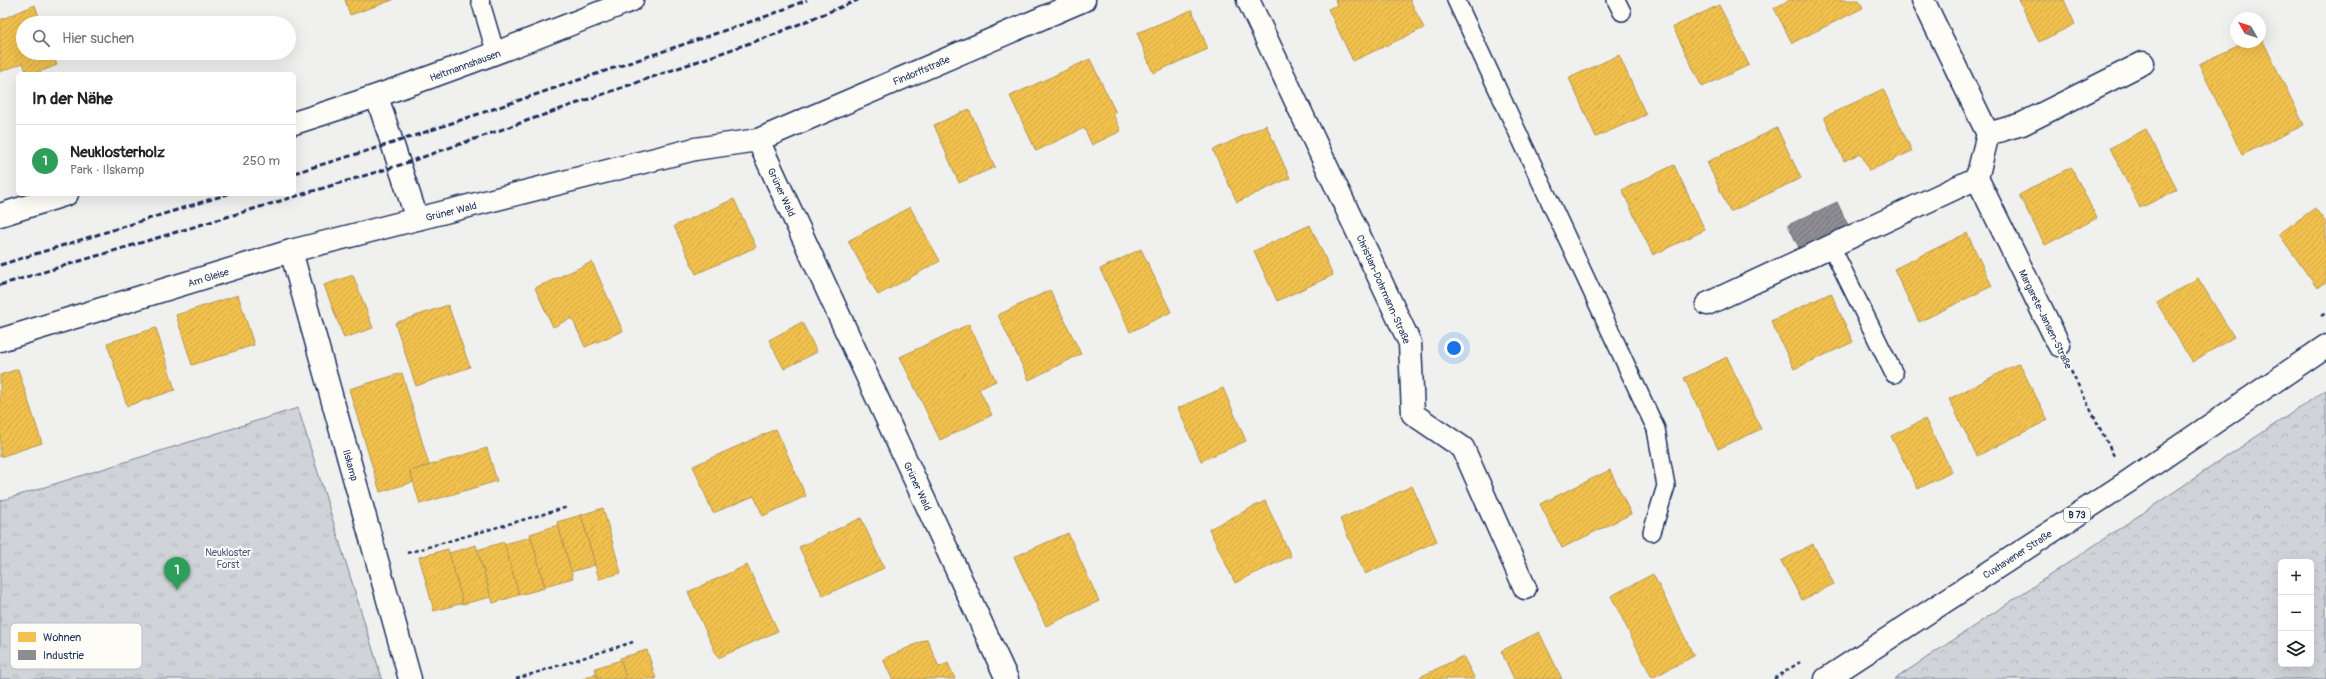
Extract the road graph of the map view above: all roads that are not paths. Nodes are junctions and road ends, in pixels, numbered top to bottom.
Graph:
1 (480, 0) edge
2 (632, 0) edge
3 (1084, 0) edge
4 (1248, 0) edge
5 (1456, 0) edge
6 (1923, 0) edge
7 (496, 54) junction
8 (2143, 63) dead end
9 (377, 97) junction
10 (296, 122) edge
11 (1988, 134) junction
12 (758, 140) junction
13 (1977, 178) junction
14 (60, 196) edge
15 (0, 215) edge
16 (417, 219) junction
17 (1831, 246) junction
18 (291, 251) junction
19 (1707, 304) dead end
20 (0, 340) edge
21 (2059, 345) road end
22 (2326, 346) edge
23 (1894, 374) dead end
24 (1652, 532) dead end
25 (1525, 588) dead end
26 (410, 679) edge
27 (1007, 679) edge
28 (1826, 679) edge

1 - 7 lane
2 - 7 street, Heitmannshausen
3 - 12 street, Findorffstraße
4 - 25 street, Christian-Dohrmann-Straße
5 - 24 lane
6 - 11 street
7 - 9 street, Heitmannshausen
8 - 11 street
9 - 10 street, Heitmannshausen
9 - 16 street, Grüner Wald
11 - 13 street
12 - 16 street, Grüner Wald
12 - 27 street, Grüner Wald
13 - 17 street
13 - 21 street, Margarete-Jansen-Straße
14 - 15 street
16 - 18 street, Am Gleise
17 - 19 street
17 - 23 lane
18 - 20 street, Am Gleise
18 - 26 street, Ilskamp
22 - 28 street, Cuxhavener Straße / B 73

